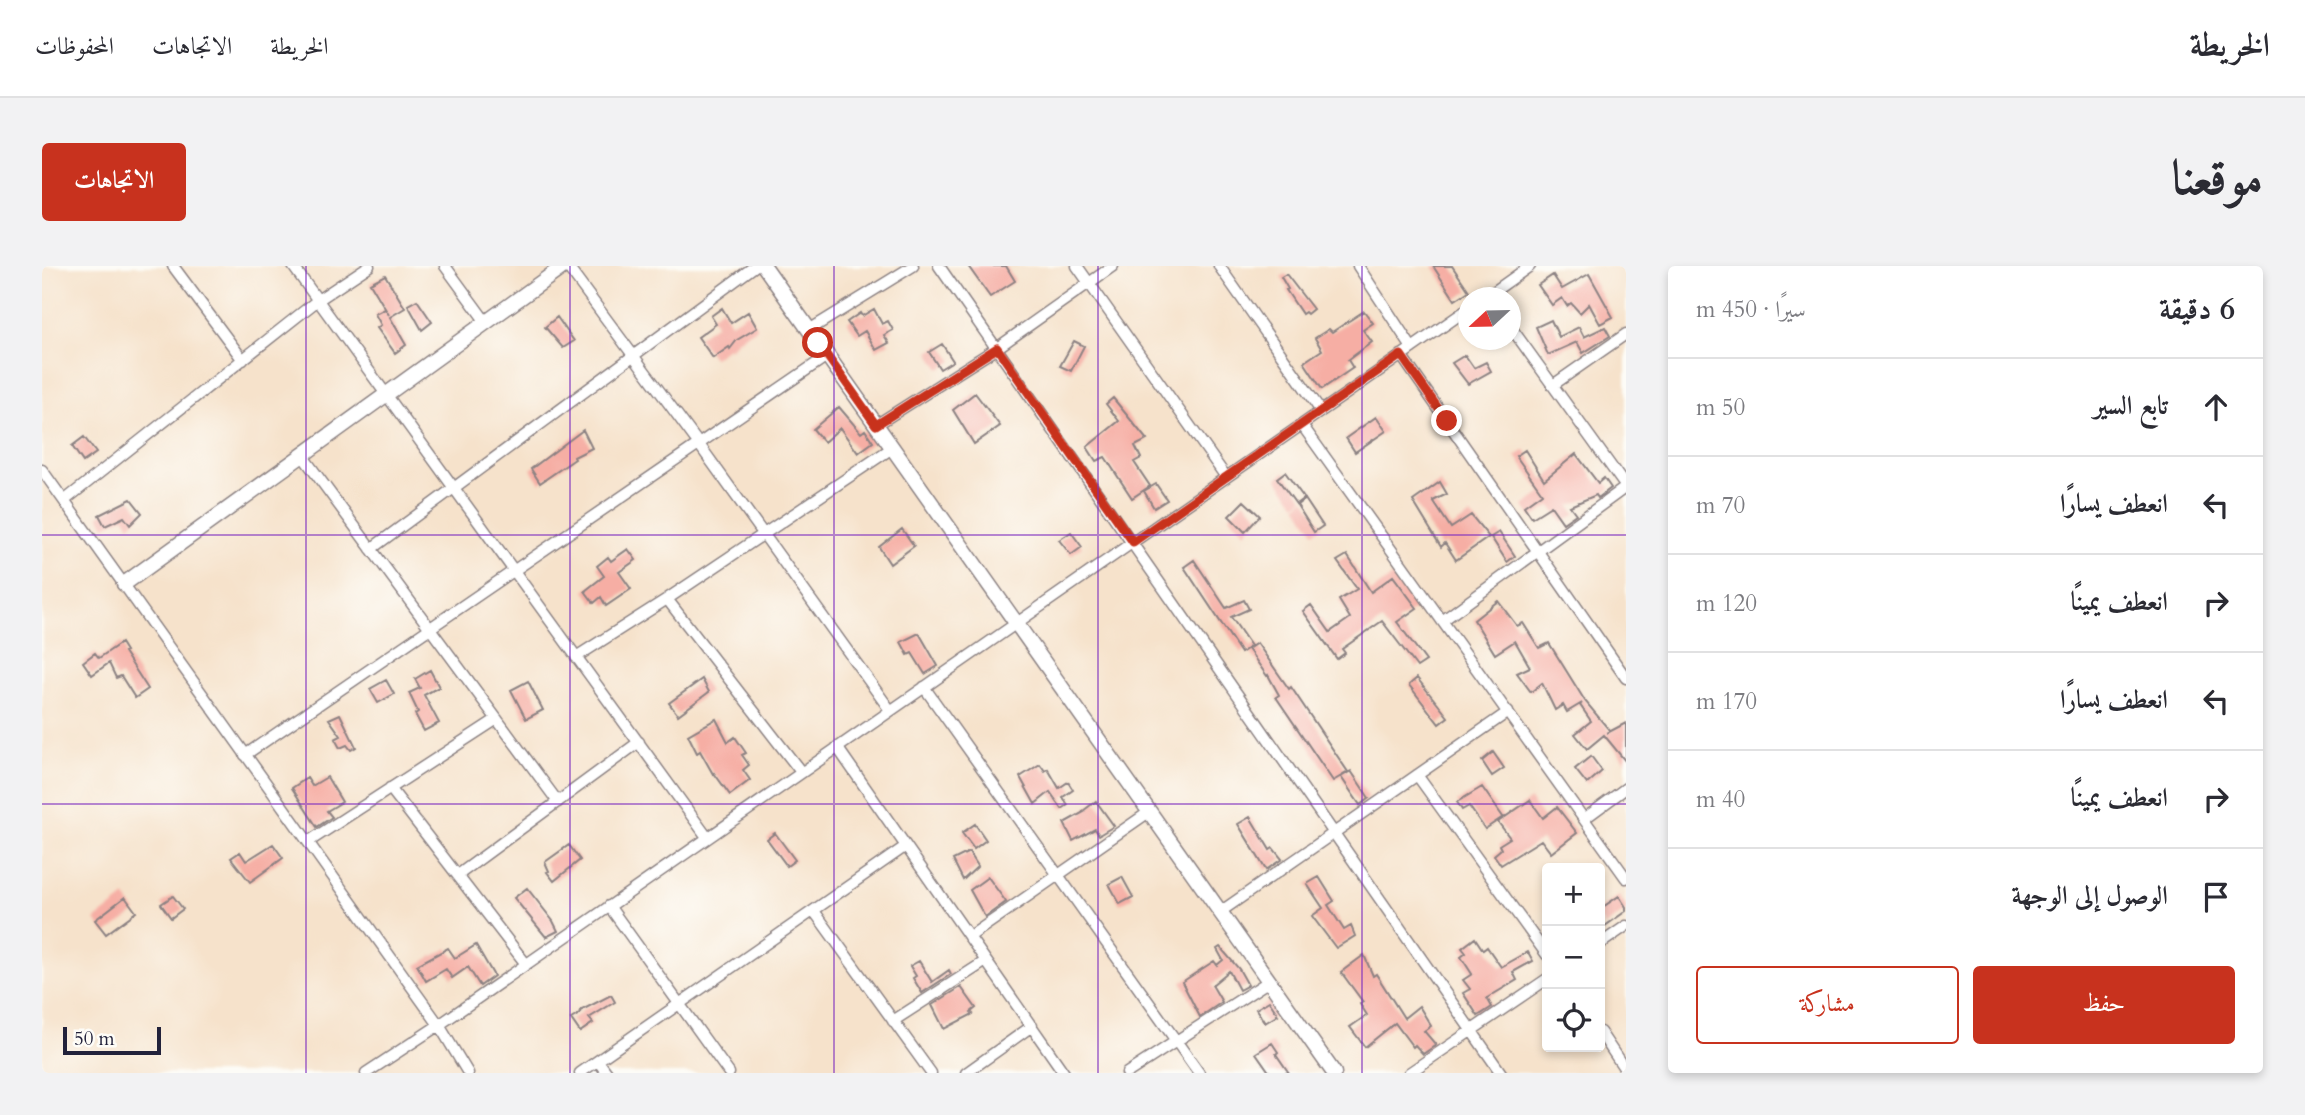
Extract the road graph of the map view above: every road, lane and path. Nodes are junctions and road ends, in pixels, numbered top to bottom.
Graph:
1 (173, 266) edge
2 (293, 266) edge
3 (369, 266) edge
4 (445, 266) edge
5 (565, 266) edge
6 (755, 266) edge
7 (764, 266) edge
8 (913, 266) edge
9 (939, 266) edge
10 (1077, 266) edge
11 (1113, 266) edge
12 (1219, 266) edge
13 (1358, 266) edge
14 (1530, 266) edge
15 (1516, 270) edge
16 (1089, 283) junction
17 (1498, 287) edge
18 (318, 300) junction
19 (1458, 316) edge
20 (486, 323) junction
21 (809, 330) junction
22 (1626, 334) edge
23 (1521, 341) edge
24 (997, 348) junction
25 (1412, 348) junction
26 (1401, 355) junction
27 (633, 356) junction
28 (827, 356) junction
29 (243, 360) junction
30 (1553, 385) junction
31 (386, 395) junction
32 (1321, 411) junction
33 (876, 425) junction
34 (1301, 425) junction
35 (698, 443) junction
36 (892, 448) junction
37 (302, 455) junction
38 (42, 470) edge
39 (1226, 477) junction
40 (1626, 487) edge
41 (454, 488) junction
42 (64, 501) junction
43 (763, 533) junction
44 (1133, 542) junction
45 (371, 549) junction
46 (1538, 551) junction
47 (513, 570) junction
48 (124, 584) junction
49 (667, 599) junction
50 (1442, 621) junction
51 (1016, 623) junction
52 (429, 628) junction
53 (576, 657) junction
54 (1626, 678) edge
55 (924, 687) junction
56 (890, 710) junction
57 (1507, 712) junction
58 (497, 719) junction
59 (639, 742) junction
60 (837, 747) junction
61 (246, 755) junction
62 (801, 772) junction
63 (1417, 775) junction
64 (390, 788) junction
65 (1626, 788) edge
66 (558, 802) junction
67 (1149, 812) junction
68 (1584, 819) junction
69 (1334, 833) junction
70 (707, 837) junction
71 (308, 842) junction
72 (906, 846) junction
73 (1057, 874) junction
74 (458, 875) junction
75 (1626, 878) edge
76 (608, 906) junction
77 (814, 911) junction
78 (1220, 912) junction
79 (1626, 926) edge
80 (969, 937) junction
81 (1605, 941) edge
82 (1542, 948) edge
83 (986, 961) junction
84 (526, 964) junction
85 (1269, 981) junction
86 (1542, 982) edge
87 (680, 1005) junction
88 (893, 1021) junction
89 (439, 1025) junction
90 (1032, 1026) junction
91 (1471, 1030) junction
92 (1605, 1039) edge
93 (1176, 1041) junction
94 (598, 1061) junction
95 (1626, 1071) edge
96 (366, 1073) edge
97 (468, 1073) edge
98 (580, 1073) edge
99 (607, 1073) edge
100 (729, 1073) edge
101 (931, 1073) edge
102 (966, 1073) edge
103 (1064, 1073) edge
104 (1127, 1073) edge
105 (1199, 1073) edge
106 (1334, 1073) edge
107 (1409, 1073) edge
108 (1501, 1073) edge

1 - 29 street
2 - 18 street
3 - 18 street
4 - 20 street
5 - 20 street
5 - 27 street
6 - 27 street
7 - 21 street
8 - 21 street
9 - 24 street
10 - 16 street
11 - 16 street
12 - 32 street
13 - 25 street
14 - 15 street
15 - 17 street
16 - 24 street
16 - 39 street
18 - 29 street
18 - 31 street
19 - 25 street
20 - 31 street
21 - 28 street
22 - 30 street
23 - 30 street
24 - 33 street
24 - 44 street
25 - 26 street
26 - 32 street
26 - 46 street
27 - 35 street
27 - 41 street
28 - 33 street
28 - 35 street
29 - 42 street
30 - 40 street
31 - 37 street
31 - 41 street
32 - 34 street
33 - 36 street
34 - 39 street
34 - 50 street
35 - 43 street
35 - 47 street
36 - 43 street
36 - 51 street
37 - 45 street
37 - 48 street
38 - 42 street
39 - 44 street
40 - 46 street
41 - 45 street
41 - 47 street
42 - 48 street
43 - 49 street
43 - 56 street
44 - 51 street
44 - 69 street
45 - 52 street
46 - 50 street
46 - 54 street
47 - 52 street
47 - 53 street
48 - 61 street
49 - 53 street
49 - 62 street
50 - 57 street
51 - 55 street
51 - 67 street
52 - 58 street
52 - 61 street
53 - 59 street
55 - 56 street
55 - 73 street
56 - 60 street
57 - 63 street
57 - 68 street
58 - 64 street
58 - 66 street
59 - 66 street
59 - 70 street
60 - 62 street
60 - 72 street
61 - 71 street
62 - 70 street
63 - 69 street
63 - 82 street
64 - 71 street
64 - 74 street
65 - 68 street
66 - 74 street
67 - 73 street
67 - 78 street
68 - 75 street
69 - 78 street
69 - 91 street
70 - 76 street
71 - 89 street
72 - 77 street
72 - 80 street
73 - 80 street
73 - 93 street
74 - 84 street
76 - 84 street
76 - 87 street
77 - 87 street
77 - 88 street
78 - 85 street
79 - 81 street
80 - 83 street
83 - 88 street
83 - 90 street
84 - 89 street
85 - 93 street
85 - 106 street
86 - 91 street
87 - 94 street
87 - 100 street
88 - 101 street
89 - 96 street
89 - 97 street
90 - 102 street
90 - 103 street
91 - 107 street
91 - 108 street
92 - 95 street
93 - 104 street
93 - 105 street
94 - 98 street
94 - 99 street

